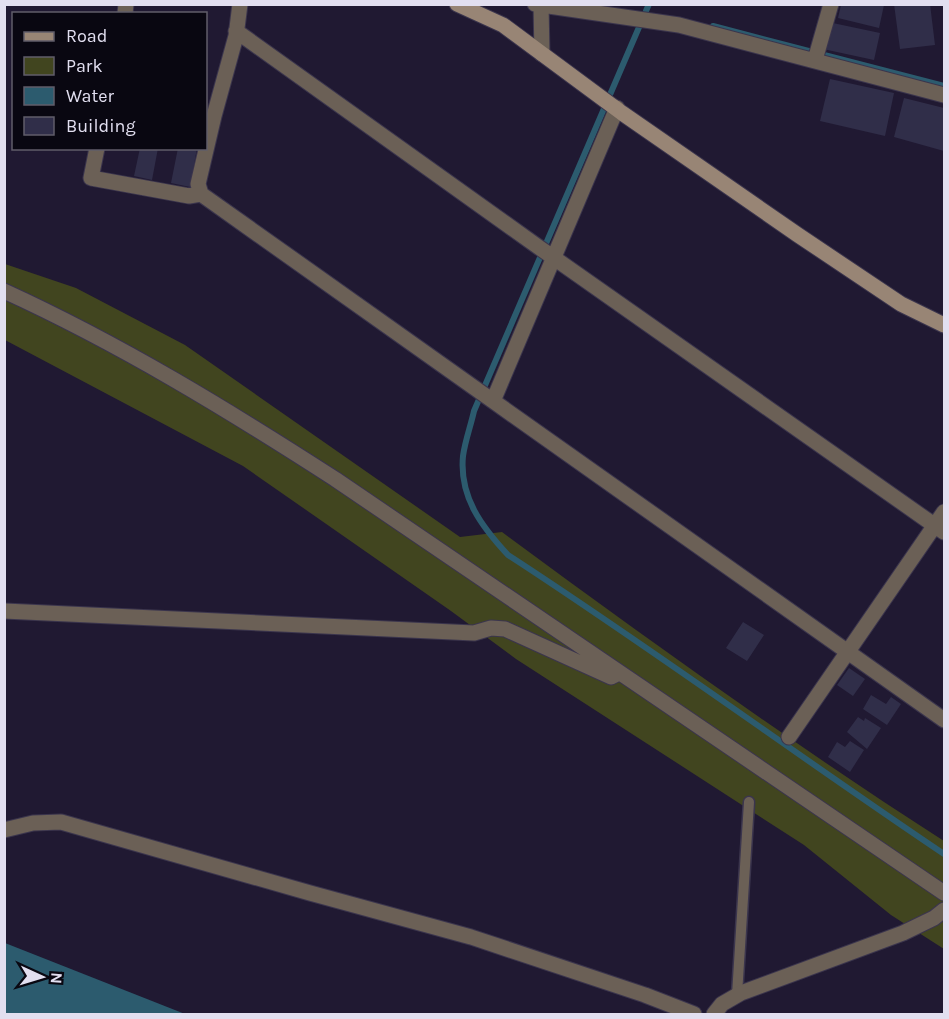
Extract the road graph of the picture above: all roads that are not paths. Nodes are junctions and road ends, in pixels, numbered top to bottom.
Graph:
1 (240, 4) edge
2 (457, 4) edge
3 (831, 4) edge
4 (539, 5) edge
5 (236, 31) junction
6 (542, 54) junction
7 (814, 60) junction
8 (945, 95) edge
9 (617, 108) junction
10 (207, 148) edge
11 (97, 150) edge
12 (206, 150) edge
13 (201, 194) junction
14 (554, 258) junction
15 (4, 291) edge
16 (945, 325) edge
17 (494, 401) junction
18 (945, 512) edge
19 (940, 529) edge
20 (4, 611) edge
21 (847, 651) junction
22 (619, 673) junction
23 (945, 720) edge
24 (789, 737) dead end
25 (749, 802) dead end
26 (4, 830) edge
27 (945, 893) edge
28 (945, 910) edge
29 (737, 995) junction
30 (694, 1014) edge
31 (714, 1014) edge

1 - 5 street
2 - 6 street
3 - 7 street
4 - 6 street
4 - 7 street
5 - 10 street
5 - 14 street
6 - 9 street
7 - 8 street
9 - 14 street
9 - 16 street
11 - 13 street
12 - 13 street
13 - 17 street
14 - 17 street
14 - 19 street
15 - 22 street
17 - 21 street
18 - 19 street
19 - 21 street
20 - 22 street
21 - 23 street
21 - 24 street
22 - 27 street
25 - 29 lane
26 - 30 street
28 - 29 street
29 - 31 street

